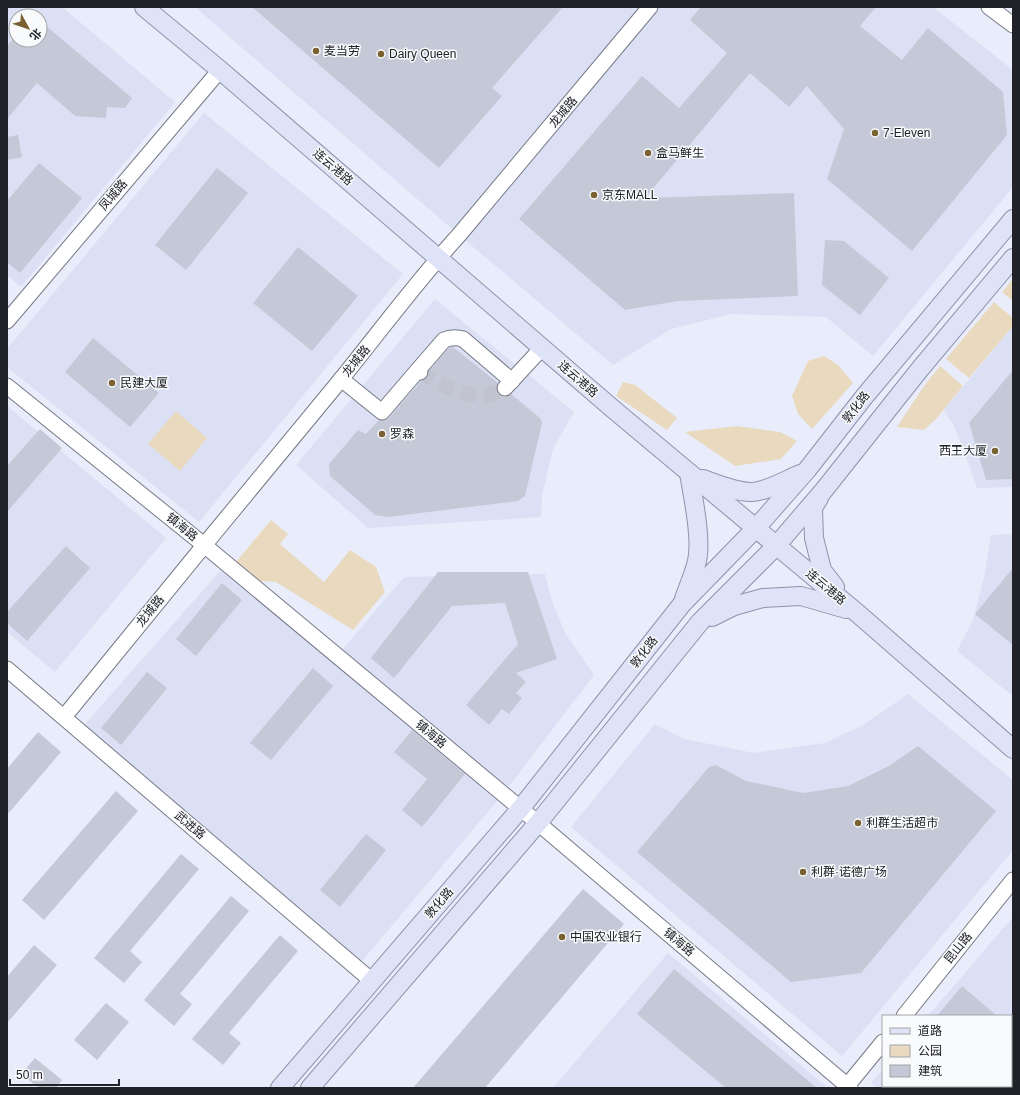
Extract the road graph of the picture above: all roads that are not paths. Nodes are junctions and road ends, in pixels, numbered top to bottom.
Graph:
1 (144, 7) edge
2 (650, 7) edge
3 (989, 7) edge
4 (1013, 25) edge
5 (220, 70) junction
6 (1013, 219) edge
7 (438, 258) junction
8 (1013, 258) edge
9 (12, 304) edge
10 (7, 321) edge
11 (542, 348) junction
12 (341, 379) junction
13 (7, 386) edge
14 (807, 470) junction
15 (689, 473) junction
16 (824, 490) junction
17 (756, 528) junction
18 (204, 545) junction
19 (776, 546) junction
20 (682, 604) junction
21 (856, 612) junction
22 (700, 622) junction
23 (7, 669) edge
24 (64, 717) junction
25 (1013, 750) edge
26 (521, 808) junction
27 (538, 823) junction
28 (1013, 880) edge
29 (372, 981) junction
30 (905, 1015) edge
31 (882, 1043) edge
32 (848, 1087) edge
33 (280, 1088) edge
34 (310, 1088) edge

1 - 5 main road, 连云港路
2 - 7 street, 龙城路
3 - 4 street
5 - 7 main road, 连云港路
5 - 9 street, 凤城路
6 - 14 main road, 敦化路
7 - 11 main road, 连云港路
7 - 12 street, 龙城路
8 - 16 main road, 敦化路
9 - 10 street, 凤城路
11 - 12 street
11 - 15 main road, 连云港路
12 - 18 street, 龙城路
13 - 18 street, 镇海路
14 - 15 main road
14 - 17 main road, 敦化路
15 - 17 main road, 连云港路
15 - 20 main road
16 - 19 main road, 敦化路
16 - 21 main road
17 - 19 main road, 连云港路
17 - 20 main road, 敦化路
18 - 24 street, 龙城路
18 - 26 street, 镇海路
19 - 21 main road, 连云港路
19 - 22 main road, 敦化路
20 - 26 main road, 敦化路
21 - 22 main road
21 - 25 main road, 连云港路
22 - 27 main road, 敦化路
23 - 24 street, 武进路
24 - 29 street, 武进路
26 - 27 street, 镇海路
26 - 29 main road, 敦化路
27 - 32 street, 镇海路
27 - 34 main road, 敦化路
28 - 30 street, 昆山路
29 - 33 main road, 敦化路
31 - 32 street

